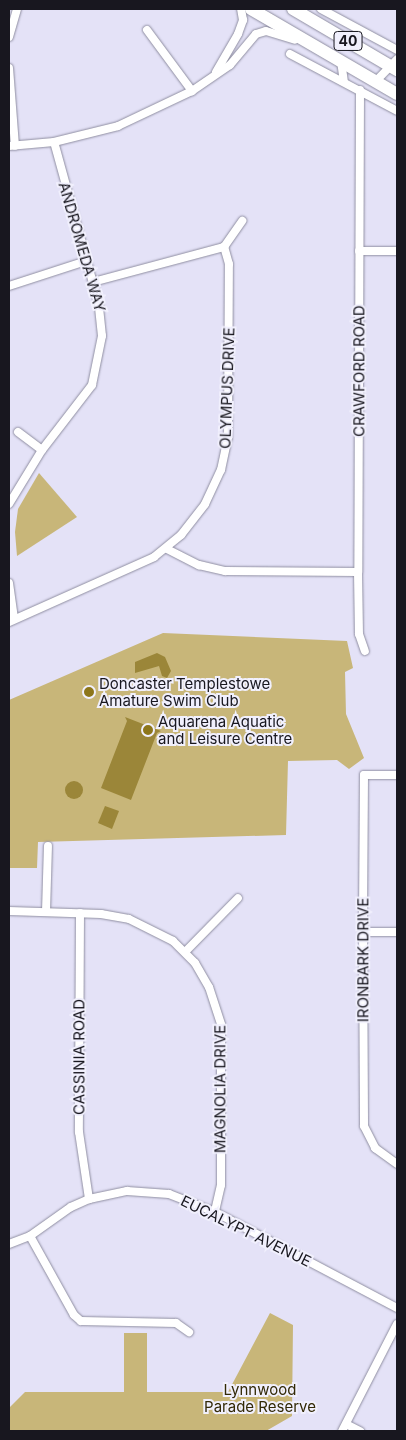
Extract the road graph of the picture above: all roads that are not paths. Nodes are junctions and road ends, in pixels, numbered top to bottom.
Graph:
1 (17, 9) edge
2 (241, 9) edge
3 (251, 9) edge
4 (294, 9) edge
5 (321, 9) edge
6 (270, 13) edge
7 (147, 30) dead end
8 (9, 37) edge
9 (320, 49) junction
10 (397, 50) edge
11 (290, 54) dead end
12 (341, 61) junction
13 (396, 65) edge
14 (9, 68) edge
15 (216, 74) junction
16 (376, 81) junction
17 (344, 82) junction
18 (360, 90) junction
19 (192, 91) junction
20 (397, 94) edge
21 (397, 111) edge
22 (54, 142) junction
23 (12, 146) edge
24 (242, 221) dead end
25 (224, 247) junction
26 (359, 251) junction
27 (397, 251) edge
28 (86, 261) junction
29 (93, 282) junction
30 (9, 286) edge
31 (18, 432) dead end
32 (42, 450) junction
33 (9, 504) edge
34 (167, 549) junction
35 (358, 572) junction
36 (9, 583) edge
37 (11, 620) edge
38 (365, 651) dead end
39 (397, 775) edge
40 (48, 846) dead end
41 (238, 898) dead end
42 (9, 912) edge
43 (46, 912) junction
44 (80, 913) junction
45 (363, 932) junction
46 (397, 932) edge
47 (186, 951) junction
48 (397, 1164) edge
49 (89, 1199) junction
50 (215, 1212) junction
51 (30, 1236) junction
52 (9, 1244) edge
53 (397, 1308) edge
54 (397, 1324) edge
55 (189, 1332) dead end
56 (344, 1427) edge
57 (360, 1431) edge

1 - 8 street
2 - 15 street
3 - 6 main road, 40
4 - 13 main road, 40
5 - 10 street
6 - 9 main road, 40
7 - 19 street
9 - 12 main road, 40
9 - 15 street
11 - 17 street
12 - 16 main road, 40
12 - 17 street
13 - 16 street
14 - 23 street
15 - 19 street
16 - 20 main road, 40
17 - 18 street
18 - 21 street
18 - 26 street, CRAWFORD ROAD
19 - 22 street
22 - 23 street
22 - 28 street, ANDROMEDA WAY
24 - 25 street
25 - 29 street
25 - 34 street, OLYMPUS DRIVE
26 - 27 street
26 - 35 street, CRAWFORD ROAD
28 - 29 street, ANDROMEDA WAY
28 - 30 street
29 - 32 street, ANDROMEDA WAY
31 - 32 street
32 - 33 street, ANDROMEDA WAY
34 - 35 street
34 - 37 street, OLYMPUS DRIVE
35 - 38 street, CRAWFORD ROAD
36 - 37 street
39 - 45 street, IRONBARK DRIVE
40 - 43 street
41 - 47 street
42 - 43 street, MAGNOLIA DRIVE
43 - 44 street, MAGNOLIA DRIVE
44 - 47 street, MAGNOLIA DRIVE
44 - 49 street, CASSINIA ROAD
45 - 46 street
45 - 48 street, IRONBARK DRIVE
47 - 50 street, MAGNOLIA DRIVE
49 - 50 street, EUCALYPT AVENUE
49 - 51 street, EUCALYPT AVENUE
50 - 53 street, EUCALYPT AVENUE
51 - 52 street, EUCALYPT AVENUE
51 - 55 street
54 - 56 street
56 - 57 street

